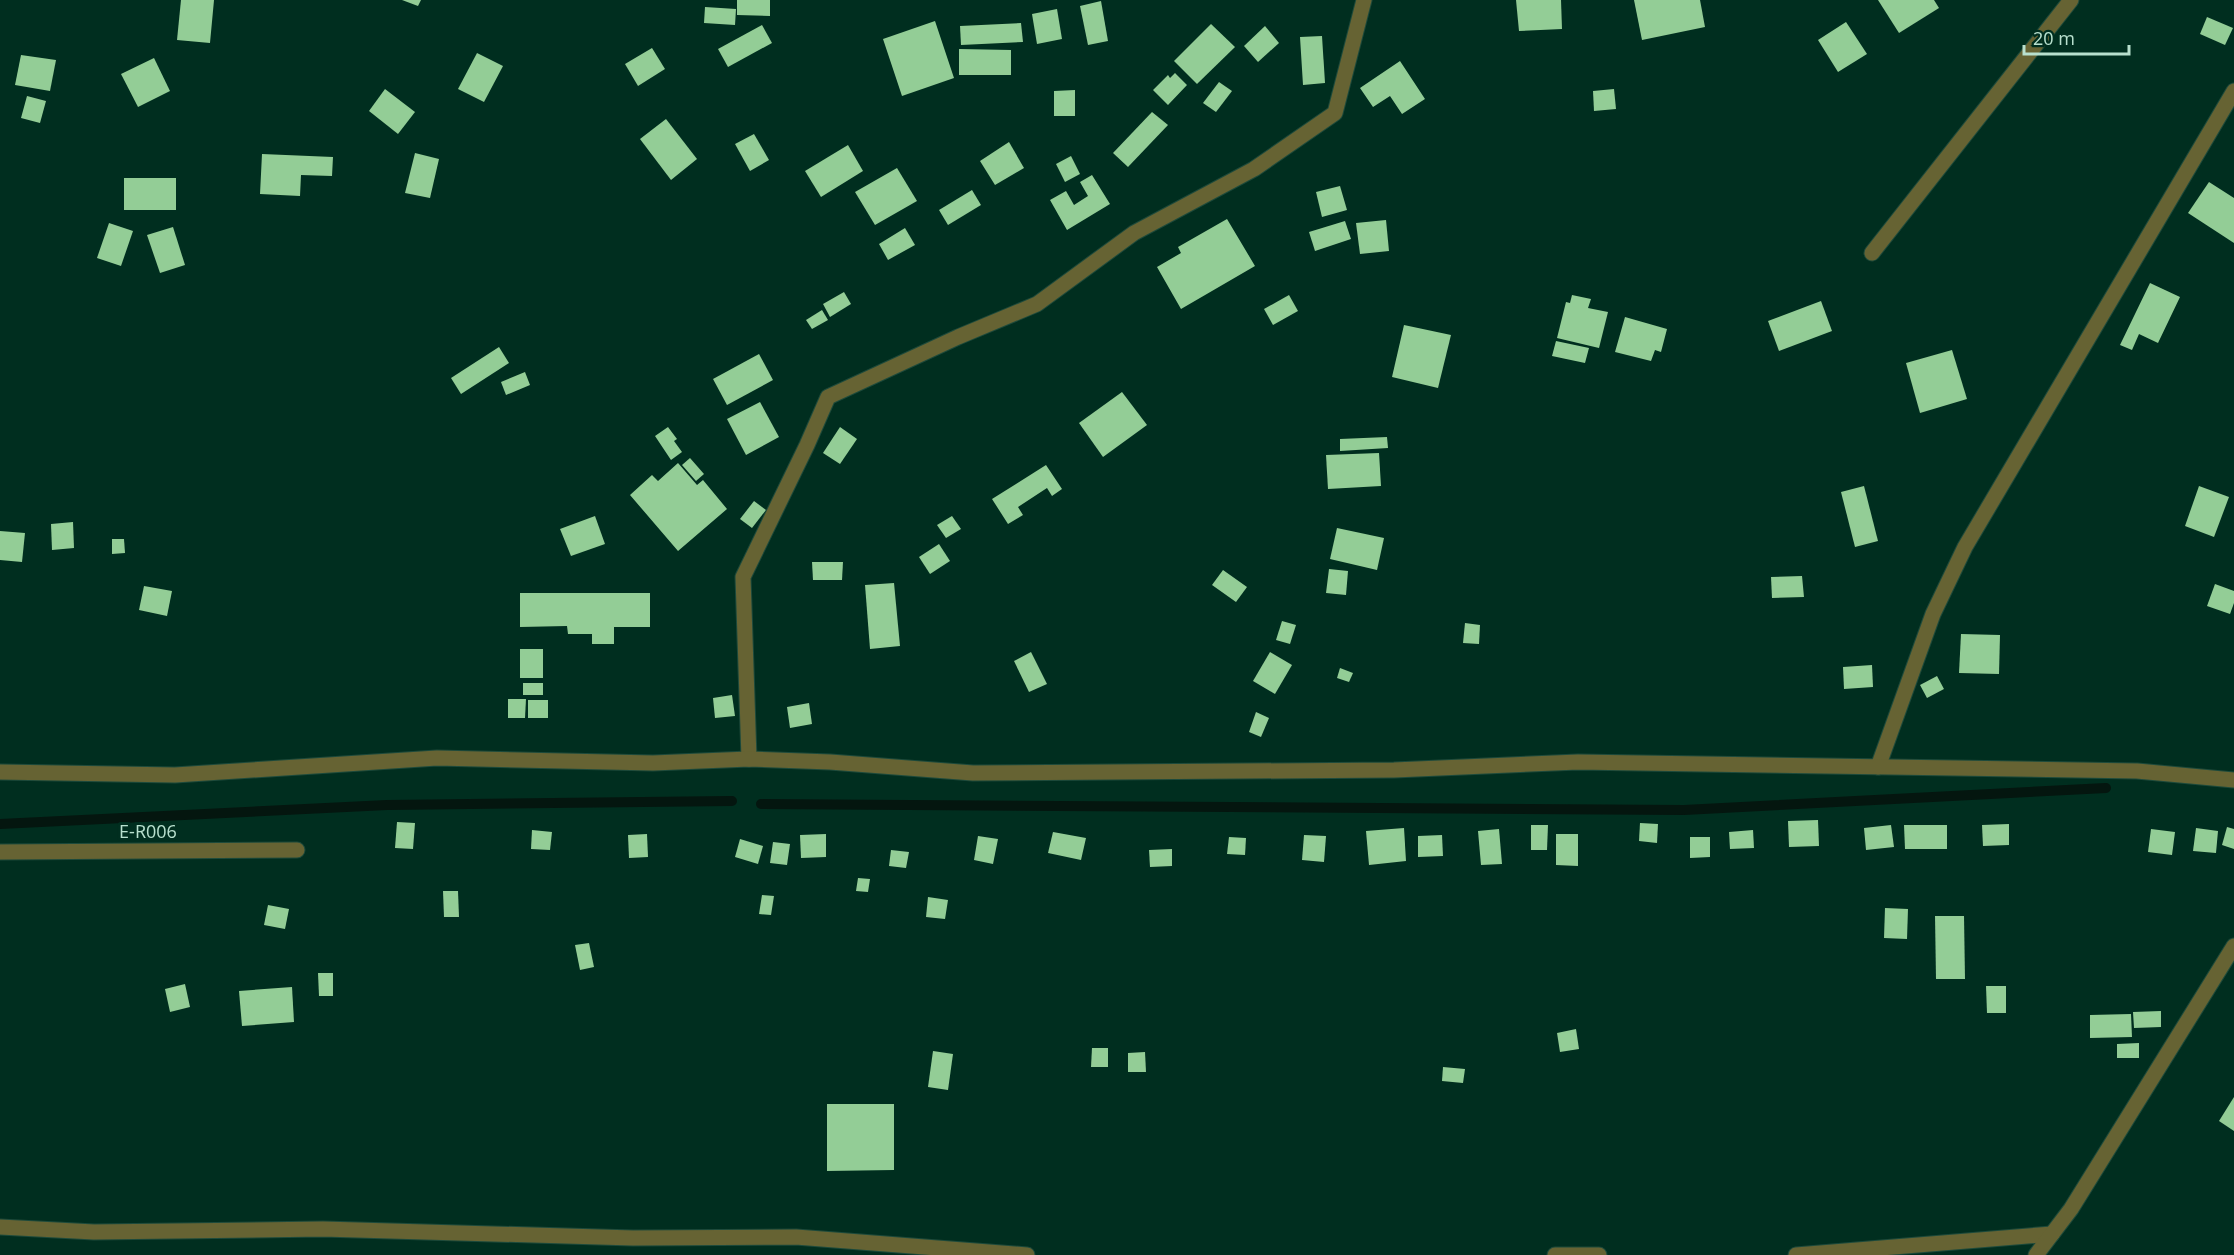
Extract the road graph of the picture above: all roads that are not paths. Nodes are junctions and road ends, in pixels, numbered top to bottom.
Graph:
1 (1364, 0) edge
2 (2071, 0) edge
3 (2234, 91) edge
4 (1872, 253) dead end
5 (748, 759) junction
6 (1878, 767) junction
7 (0, 772) edge
8 (2234, 780) edge
9 (297, 850) dead end
10 (0, 852) edge
11 (2234, 946) edge
12 (0, 1227) edge
13 (2052, 1234) junction
14 (1027, 1255) edge
15 (1555, 1255) edge
16 (1599, 1255) edge
17 (1796, 1255) edge
18 (2036, 1255) edge

1 - 5 street
2 - 4 street
3 - 6 street
5 - 6 street
5 - 7 street
6 - 8 street
9 - 10 street, E-R006
11 - 13 street
12 - 14 street
13 - 17 street
13 - 18 street
15 - 16 street

